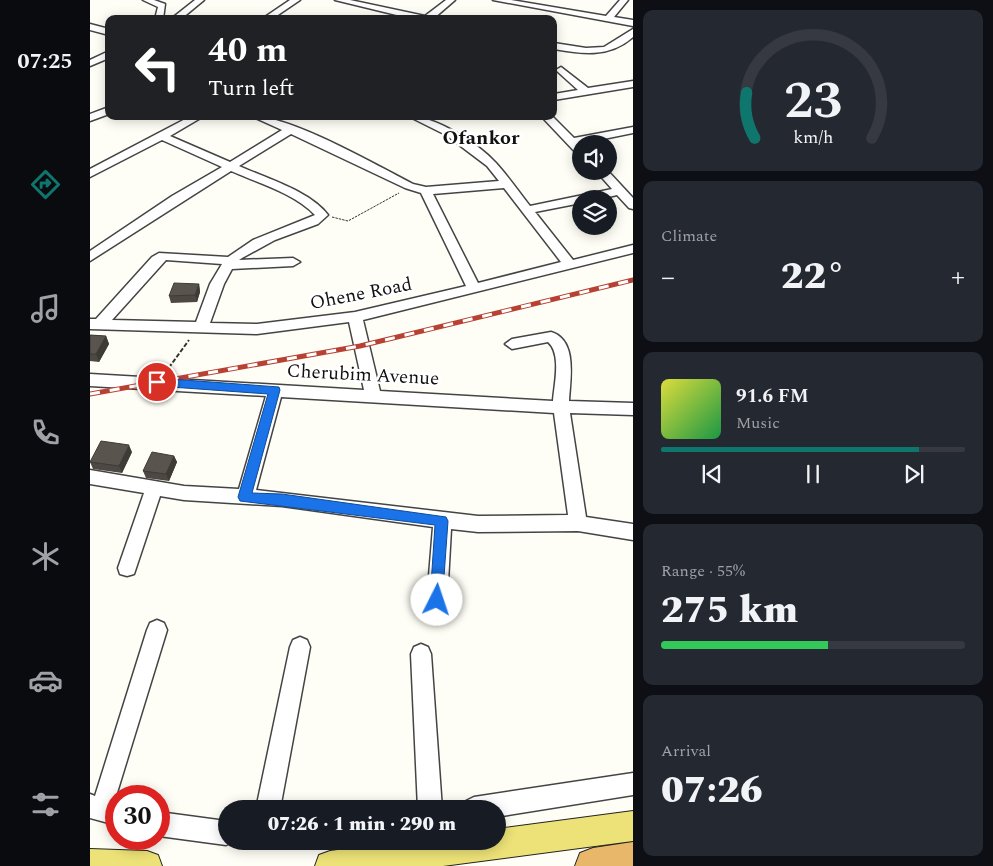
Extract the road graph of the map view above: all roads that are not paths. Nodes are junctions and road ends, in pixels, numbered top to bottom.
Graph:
1 (147, 0) edge
2 (200, 0) edge
3 (296, 0) edge
4 (339, 0) edge
5 (451, 0) edge
6 (497, 0) edge
7 (624, 0) edge
8 (160, 15) edge
9 (180, 15) edge
10 (272, 15) edge
11 (408, 15) edge
12 (431, 15) edge
13 (608, 19) junction
14 (633, 24) edge
15 (90, 27) edge
16 (105, 31) edge
17 (633, 32) edge
18 (557, 46) edge
19 (105, 56) edge
20 (90, 64) edge
21 (561, 70) dead end
22 (633, 84) edge
23 (585, 91) junction
24 (557, 96) edge
25 (105, 112) edge
26 (90, 118) edge
27 (191, 120) edge
28 (266, 120) edge
29 (422, 120) edge
30 (550, 120) edge
31 (290, 130) junction
32 (633, 130) edge
33 (160, 135) junction
34 (571, 142) joint
35 (228, 168) junction
36 (90, 174) edge
37 (610, 180) edge
38 (633, 183) edge
39 (506, 184) junction
40 (618, 189) junction
41 (426, 191) junction
42 (633, 205) edge
43 (528, 210) junction
44 (633, 249) edge
45 (90, 257) edge
46 (293, 262) dead end
47 (230, 263) junction
48 (570, 266) junction
49 (474, 289) junction
50 (355, 318) junction
51 (95, 325) edge
52 (201, 328) junction
53 (512, 344) dead end
54 (90, 380) edge
55 (275, 390) junction
56 (373, 395) junction
57 (561, 407) junction
58 (633, 409) edge
59 (90, 477) edge
60 (154, 488) junction
61 (244, 497) junction
62 (442, 521) junction
63 (578, 523) junction
64 (633, 532) edge
65 (127, 568) dead end
66 (437, 600) dead end
67 (157, 630) dead end
68 (300, 647) dead end
69 (421, 654) dead end
70 (633, 784) edge
71 (270, 800) edge
72 (429, 800) edge
73 (506, 804) edge
74 (103, 809) edge
75 (170, 825) edge
76 (633, 826) edge
77 (218, 832) edge
78 (633, 860) edge
79 (90, 864) edge
80 (147, 866) edge
81 (330, 866) edge
82 (593, 866) edge

1 - 8 street
2 - 9 street
3 - 10 street
4 - 11 street
5 - 12 street
6 - 13 street
7 - 13 street
13 - 14 street
15 - 16 street
17 - 18 street
19 - 20 street
21 - 23 street
22 - 23 street
23 - 24 street
25 - 26 street
27 - 33 street
28 - 31 street
29 - 39 street
30 - 34 street
31 - 35 street
31 - 41 street
32 - 34 street
33 - 35 street
33 - 36 street
35 - 45 street
35 - 47 street
37 - 40 street
38 - 40 street
39 - 41 street
39 - 43 street
40 - 42 street
40 - 43 street
41 - 49 street
43 - 48 street
44 - 48 street, Ohene Road
46 - 47 street
47 - 51 street
47 - 52 street
48 - 49 street, Ohene Road
49 - 50 street, Ohene Road
50 - 52 street, Ohene Road
50 - 56 street
51 - 52 street, Ohene Road
53 - 57 street
54 - 55 street, Cherubim Avenue
55 - 56 street, Cherubim Avenue
55 - 61 street
56 - 57 street, Cherubim Avenue
57 - 58 street, Cherubim Avenue
57 - 63 street
59 - 60 street
60 - 61 street
60 - 65 street
61 - 62 street
62 - 63 street
62 - 66 street
63 - 64 street
67 - 74 street
68 - 71 street
69 - 72 street
70 - 73 street
75 - 77 street
76 - 81 main road
78 - 82 highway
79 - 80 main road

